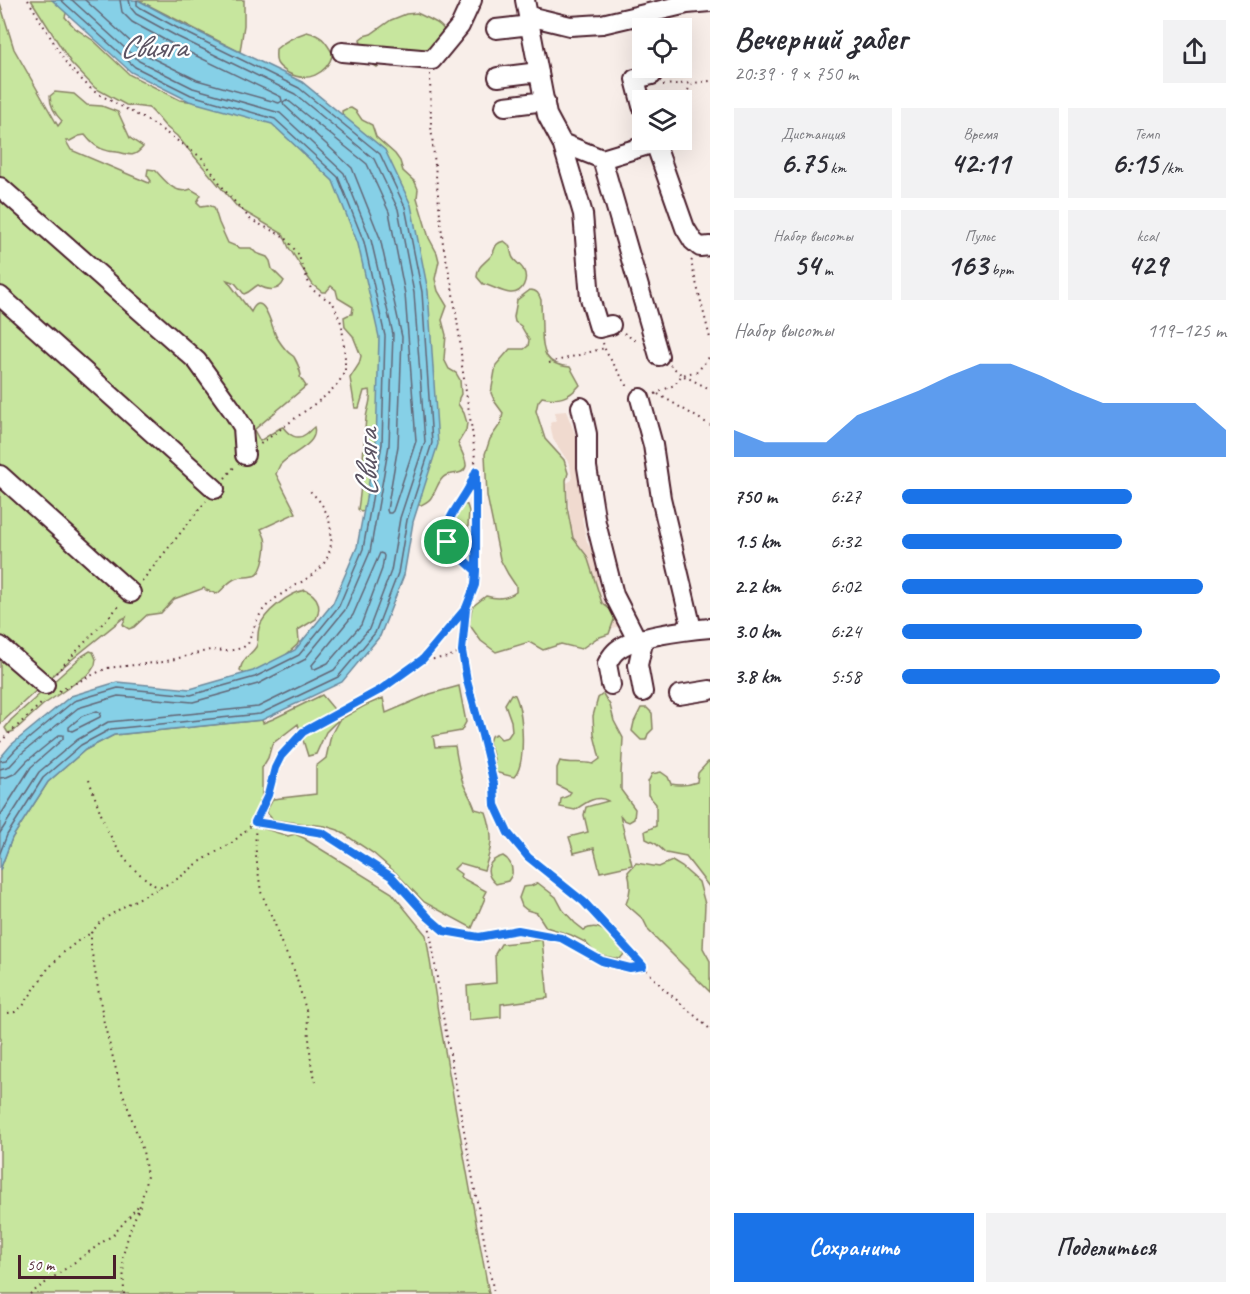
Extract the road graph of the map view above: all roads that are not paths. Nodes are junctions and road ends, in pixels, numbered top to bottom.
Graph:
1 (472, 0) edge
2 (710, 2) edge
3 (528, 14) edge
4 (496, 29) dead end
5 (342, 52) dead end
6 (539, 72) junction
7 (498, 77) dead end
8 (639, 78) edge
9 (638, 90) edge
10 (545, 101) junction
11 (504, 106) dead end
12 (562, 143) junction
13 (632, 148) edge
14 (657, 150) edge
15 (602, 159) junction
16 (0, 187) edge
17 (705, 247) edge
18 (0, 296) edge
19 (605, 327) road end
20 (659, 356) dead end
21 (640, 398) road end
22 (581, 407) dead end
23 (245, 455) road end
24 (0, 475) edge
25 (215, 489) road end
26 (131, 593) road end
27 (710, 628) edge
28 (692, 629) junction
29 (640, 639) junction
30 (0, 646) edge
31 (611, 685) dead end
32 (710, 690) edge
33 (51, 691) road end
34 (643, 692) dead end
35 (679, 694) dead end

1 - 5 street
2 - 3 street
3 - 4 street
3 - 6 street
6 - 7 street
6 - 10 street
8 - 9 street
10 - 11 street
10 - 12 street
12 - 15 street
12 - 19 street
13 - 15 street
14 - 17 street
15 - 20 street
16 - 23 street
18 - 25 street
21 - 28 street
22 - 29 street
24 - 26 street
27 - 28 street
28 - 29 street
29 - 31 street
29 - 34 street
30 - 33 street
32 - 35 street

